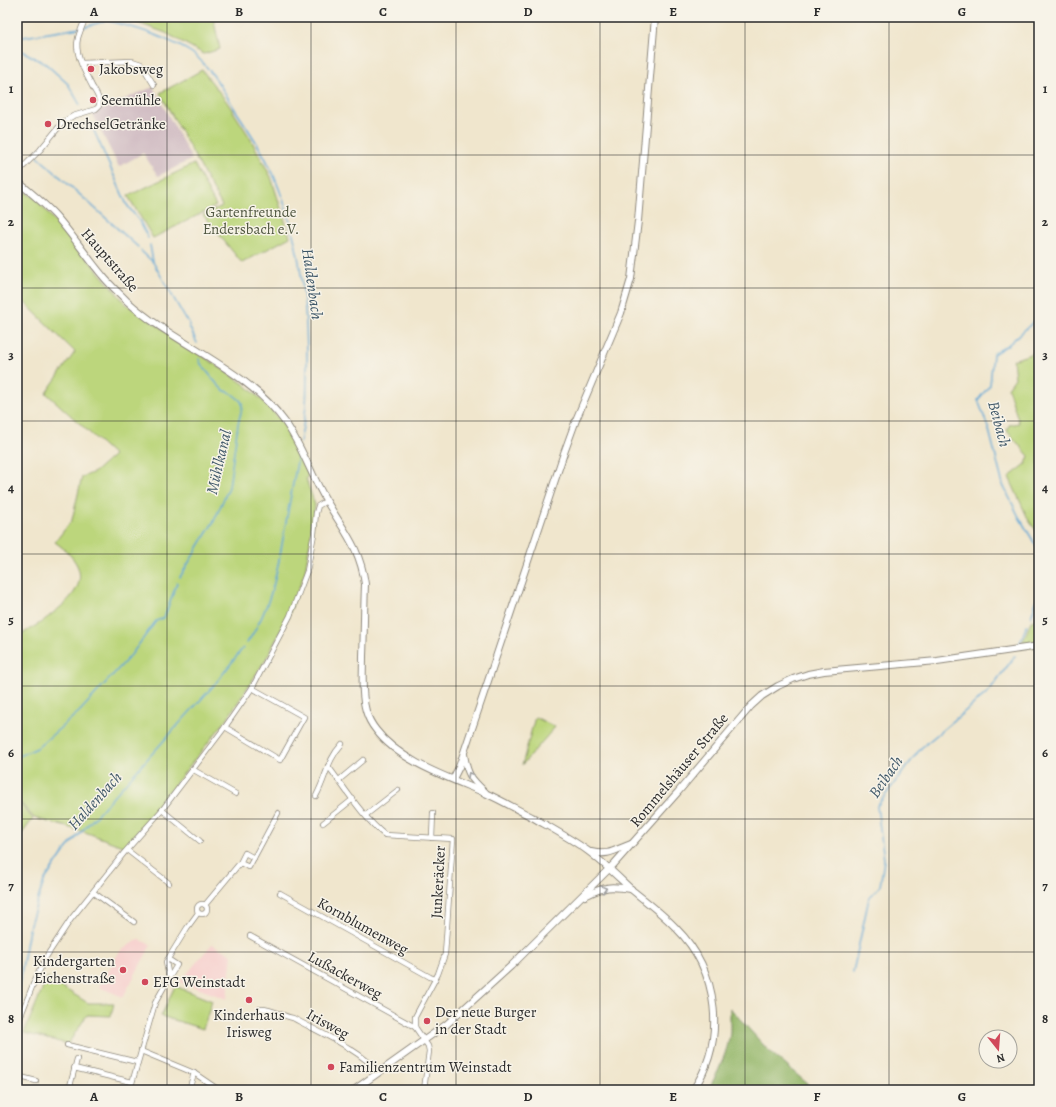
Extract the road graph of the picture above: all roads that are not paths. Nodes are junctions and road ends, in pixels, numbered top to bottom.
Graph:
1 (86, 17) edge
2 (655, 17) edge
3 (82, 63) junction
4 (154, 85) dead end
5 (17, 173) edge
6 (17, 181) edge
7 (326, 501) junction
8 (1039, 646) edge
9 (252, 688) junction
10 (225, 727) junction
11 (342, 744) dead end
12 (464, 750) junction
13 (363, 760) dead end
14 (328, 766) junction
15 (192, 769) junction
16 (453, 779) junction
17 (339, 780) junction
18 (398, 790) dead end
19 (236, 794) dead end
20 (487, 794) junction
21 (316, 796) dead end
22 (353, 799) junction
23 (162, 810) junction
24 (278, 813) dead end
25 (433, 813) dead end
26 (366, 815) junction
27 (323, 823) dead end
28 (432, 838) junction
29 (200, 841) dead end
30 (633, 843) junction
31 (127, 850) junction
32 (589, 852) junction
33 (254, 858) junction
34 (240, 863) junction
35 (609, 870) junction
36 (169, 883) dead end
37 (631, 889) junction
38 (93, 892) junction
39 (280, 893) dead end
40 (579, 900) junction
41 (134, 922) dead end
42 (250, 936) dead end
43 (168, 959) junction
44 (169, 978) junction
45 (435, 979) junction
46 (260, 1009) dead end
47 (415, 1027) junction
48 (17, 1029) edge
49 (424, 1040) junction
50 (67, 1045) dead end
51 (140, 1051) junction
52 (77, 1059) dead end
53 (137, 1062) junction
54 (74, 1068) junction
55 (378, 1072) junction
56 (194, 1073) junction
57 (17, 1076) edge
58 (36, 1081) dead end
59 (132, 1082) junction
60 (69, 1090) edge
61 (130, 1090) edge
62 (189, 1090) edge
63 (219, 1090) edge
64 (354, 1090) edge
65 (424, 1090) edge
66 (693, 1090) edge

1 - 3 street
2 - 12 main road
3 - 4 street
3 - 5 street
6 - 7 main road, Hauptstraße
7 - 9 street
7 - 16 main road, Hauptstraße
8 - 30 main road, Rommelshäuser Straße
9 - 10 street
9 - 10 street
10 - 15 street
11 - 14 street
12 - 16 main road
20 -> 12 main road
13 - 17 street
14 - 17 street, Junkeräcker
14 - 21 street
15 - 19 street
15 - 23 street
16 - 20 main road, Hauptstraße
17 - 22 street, Junkeräcker
18 - 26 street
20 - 32 main road
22 - 26 street, Junkeräcker
22 - 27 street
23 - 29 street
23 - 31 street
24 - 33 street
25 - 28 street
26 - 28 street, Junkeräcker
28 - 45 street, Junkeräcker
30 - 32 main road
30 - 35 main road, Rommelshäuser Straße
31 - 36 street
31 - 38 street
32 - 35 main road
33 - 34 street
33 - 34 street
34 - 43 street
35 - 37 main road
35 - 40 main road, Rommelshäuser Straße
40 -> 37 main road
37 - 66 main road
38 - 41 street
38 - 48 street
39 - 45 street, Kornblumenweg
40 - 49 main road, Rommelshäuser Straße
42 - 47 street, Lußackerweg
43 - 44 street
43 - 44 street
44 - 51 street
45 - 47 street, Junkeräcker
46 - 55 street, Irisweg
47 - 49 street, Lußackerweg
49 - 55 main road, Rommelshäuser Straße
49 - 65 street
50 - 53 street
51 - 53 street
51 - 56 street
52 - 54 street
53 - 59 street
54 - 59 street
54 - 60 street
55 - 64 main road, Rommelshäuser Straße
56 - 62 street
56 - 63 street
57 - 58 street
59 - 61 street

